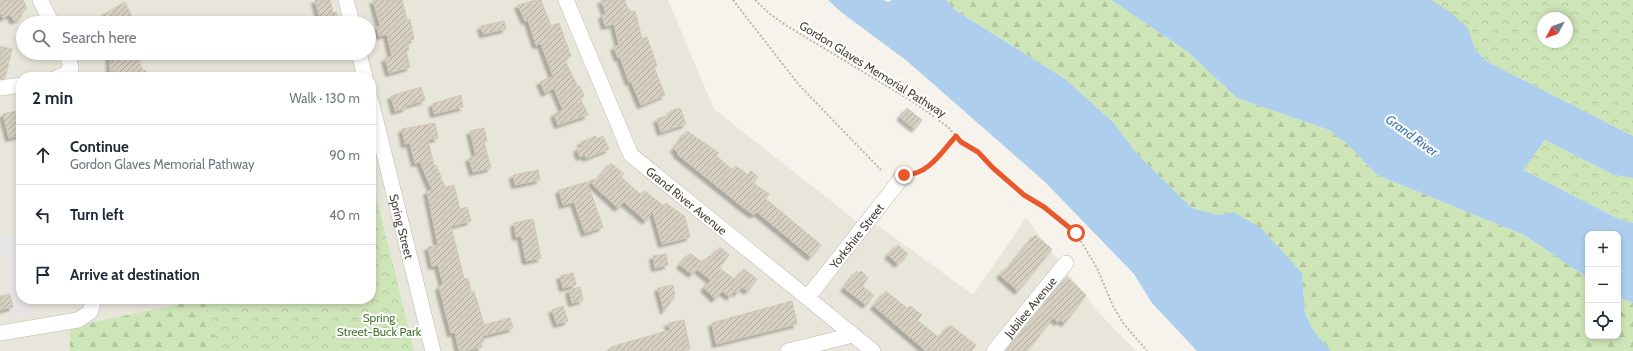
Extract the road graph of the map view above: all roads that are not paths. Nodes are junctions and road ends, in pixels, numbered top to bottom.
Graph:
1 (40, 0) edge
2 (346, 0) edge
3 (566, 0) edge
4 (48, 16) edge
5 (350, 16) edge
6 (69, 60) edge
7 (361, 60) edge
8 (67, 72) edge
9 (364, 72) edge
10 (16, 86) edge
11 (0, 88) edge
12 (376, 121) edge
13 (904, 175) road end
14 (1066, 263) dead end
15 (808, 297) junction
16 (92, 304) edge
17 (0, 333) edge
18 (853, 335) junction
19 (433, 351) edge
20 (788, 351) edge
21 (873, 351) edge
22 (994, 351) edge

1 - 4 street
2 - 5 street
3 - 15 street, Grand River Avenue
6 - 8 street
7 - 9 street
10 - 11 street
12 - 19 street, Spring Street
13 - 15 street, Yorkshire Street
14 - 22 street, Jubilee Avenue
15 - 18 street, Grand River Avenue
16 - 17 street
18 - 20 street
18 - 21 street, Grand River Avenue

